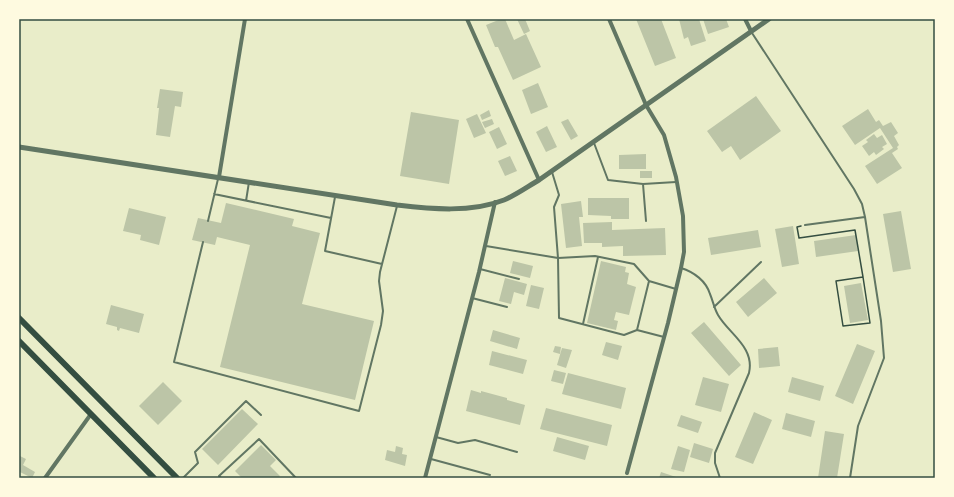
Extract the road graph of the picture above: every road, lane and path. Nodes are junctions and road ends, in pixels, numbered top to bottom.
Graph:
1 (245, 19) edge
2 (467, 19) edge
3 (609, 19) edge
4 (745, 19) edge
5 (769, 19) edge
6 (751, 32) junction
7 (646, 105) junction
8 (594, 142) junction
9 (19, 147) edge
10 (552, 171) junction
11 (218, 177) junction
12 (539, 180) junction
13 (249, 182) junction
14 (677, 182) junction
15 (643, 184) junction
16 (214, 194) junction
17 (335, 195) junction
18 (246, 201) junction
19 (495, 202) junction
20 (397, 205) junction
21 (865, 217) junction
22 (331, 218) junction
23 (208, 221) dead end
24 (646, 221) dead end
25 (805, 225) joint
26 (203, 242) dead end
27 (485, 246) junction
28 (598, 256) junction
29 (558, 258) junction
30 (761, 262) dead end
31 (382, 264) junction
32 (681, 268) junction
33 (480, 269) junction
34 (863, 277) junction
35 (519, 279) dead end
36 (649, 281) junction
37 (676, 289) junction
38 (472, 298) junction
39 (714, 307) junction
40 (508, 308) dead end
41 (19, 318) edge
42 (582, 324) junction
43 (637, 330) junction
44 (664, 336) junction
45 (19, 341) edge
46 (91, 414) junction
47 (261, 415) dead end
48 (436, 437) junction
49 (517, 452) dead end
50 (430, 458) junction
51 (626, 473) dead end
52 (490, 475) dead end
53 (45, 478) edge
54 (154, 478) edge
55 (177, 478) edge
56 (183, 478) edge
57 (221, 478) edge
58 (296, 478) edge
59 (425, 478) edge
60 (720, 478) edge
61 (850, 478) edge

1 - 11 street
2 - 12 street
3 - 7 street
4 - 6 street
5 - 6 street
6 - 7 street
6 - 21 lane
7 - 8 street
7 - 14 street
8 - 10 street
8 - 15 lane
9 - 11 street
10 - 12 street
10 - 29 lane
11 - 13 street
11 - 16 lane
12 - 19 street
13 - 17 street
13 - 18 lane
14 - 15 lane
14 - 32 street
15 - 24 lane
16 - 18 lane
16 - 23 lane
17 - 20 street
17 - 22 lane
18 - 22 lane
19 - 20 street
19 - 27 street
20 - 31 lane
21 - 25 lane
21 - 61 lane
22 - 31 lane
25 - 34 path
26 - 31 lane
27 - 29 lane
27 - 33 street
28 - 29 lane
28 - 36 lane
28 - 42 lane
29 - 42 lane
30 - 39 lane
32 - 37 street
32 - 39 lane
33 - 35 lane
33 - 38 street
34 - 34 path
36 - 37 lane
36 - 43 lane
37 - 44 street
38 - 40 lane
38 - 48 street
39 - 60 lane
41 - 55 main road
42 - 43 lane
43 - 44 lane
44 - 51 street
45 - 46 main road
46 - 53 street
46 - 54 main road
47 - 56 lane
48 - 49 lane
48 - 50 street
50 - 52 lane
50 - 59 street
57 - 58 lane

